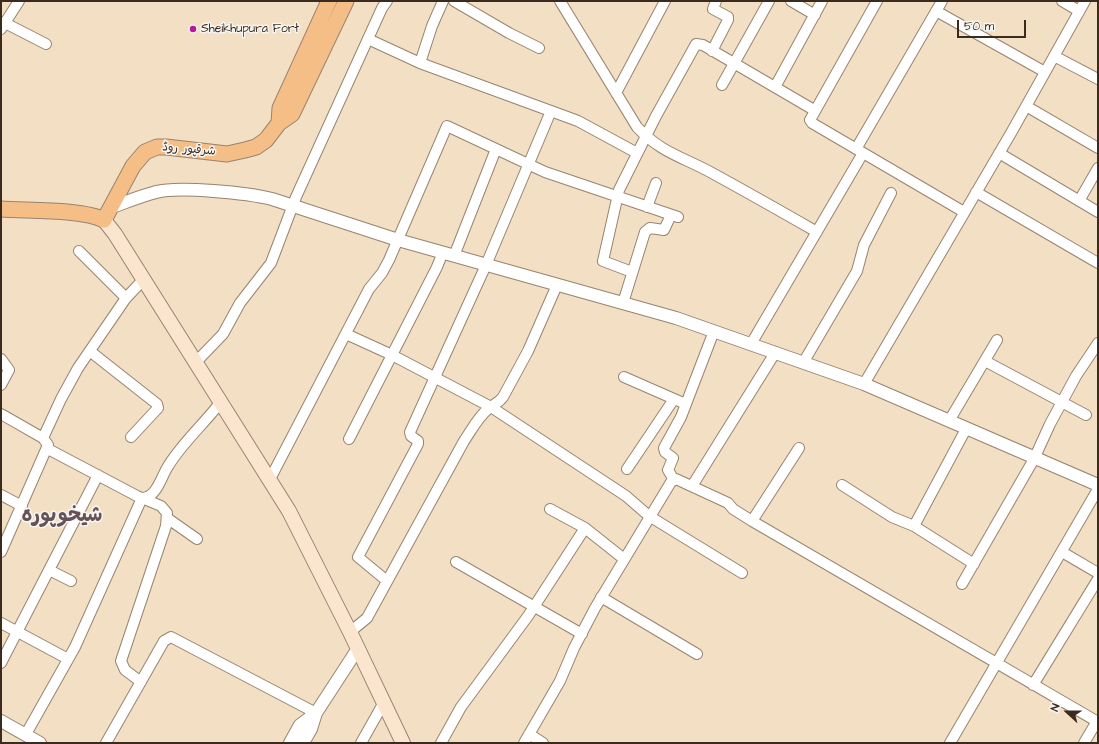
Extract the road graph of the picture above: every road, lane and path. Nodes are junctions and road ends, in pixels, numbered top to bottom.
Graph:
1 (19, 1) edge
2 (329, 1) edge
3 (346, 1) edge
4 (387, 1) edge
5 (443, 1) edge
6 (454, 1) edge
7 (560, 1) edge
8 (665, 1) edge
9 (716, 1) edge
10 (769, 1) edge
11 (791, 1) edge
12 (822, 1) edge
13 (878, 1) edge
14 (942, 1) edge
15 (1062, 1) edge
16 (1085, 1) edge
17 (1080, 11) junction
18 (936, 12) junction
19 (814, 15) junction
20 (3, 26) edge
21 (368, 39) junction
22 (46, 44) dead end
23 (539, 48) dead end
24 (712, 51) junction
25 (1054, 56) junction
26 (420, 63) junction
27 (734, 63) junction
28 (1045, 72) junction
29 (1098, 79) edge
30 (722, 85) dead end
31 (775, 87) junction
32 (616, 93) junction
33 (1026, 106) junction
34 (814, 110) junction
35 (551, 111) junction
36 (279, 124) junction
37 (646, 137) junction
38 (1098, 148) edge
39 (496, 149) junction
40 (859, 151) junction
41 (637, 153) junction
42 (999, 153) junction
43 (528, 164) junction
44 (1098, 168) edge
45 (656, 183) dead end
46 (976, 192) junction
47 (891, 193) dead end
48 (617, 197) junction
49 (1079, 201) junction
50 (294, 206) junction
51 (112, 207) junction
52 (647, 207) junction
53 (1, 209) edge
54 (964, 212) junction
55 (1098, 212) edge
56 (104, 220) junction
57 (816, 232) junction
58 (398, 240) junction
59 (79, 251) dead end
60 (448, 254) junction
61 (1098, 262) edge
62 (486, 265) junction
63 (632, 272) junction
64 (144, 279) junction
65 (557, 284) junction
66 (126, 298) junction
67 (623, 303) junction
68 (714, 331) junction
69 (346, 334) junction
70 (997, 340) dead end
71 (1098, 343) edge
72 (752, 344) junction
73 (91, 352) junction
74 (775, 353) junction
75 (392, 355) junction
76 (1, 359) edge
77 (985, 361) junction
78 (196, 362) junction
79 (803, 363) junction
80 (435, 377) junction
81 (624, 377) dead end
82 (864, 384) junction
83 (1, 385) edge
84 (674, 399) junction
85 (1062, 402) junction
86 (220, 403) junction
87 (686, 404) junction
88 (491, 407) junction
89 (1, 414) edge
90 (1086, 416) dead end
91 (949, 422) junction
92 (966, 429) junction
93 (131, 437) dead end
94 (43, 438) junction
95 (349, 439) dead end
96 (799, 448) dead end
97 (48, 449) junction
98 (1034, 459) junction
99 (627, 468) dead end
100 (98, 475) junction
101 (674, 480) junction
102 (269, 481) junction
103 (842, 485) dead end
104 (1098, 485) edge
105 (692, 486) junction
106 (1098, 489) edge
107 (1, 495) edge
108 (142, 498) junction
109 (22, 506) junction
110 (550, 509) dead end
111 (650, 516) junction
112 (167, 518) junction
113 (752, 521) junction
114 (914, 526) junction
115 (586, 528) junction
116 (197, 539) dead end
117 (1, 552) edge
118 (1062, 552) junction
119 (624, 559) junction
120 (456, 562) dead end
121 (974, 564) junction
122 (50, 570) junction
123 (742, 573) dead end
124 (1098, 573) edge
125 (1098, 579) edge
126 (71, 581) dead end
127 (387, 581) junction
128 (962, 584) dead end
129 (602, 597) junction
130 (534, 607) junction
131 (1, 623) edge
132 (18, 631) junction
133 (350, 632) junction
134 (582, 634) junction
135 (357, 650) junction
136 (697, 654) dead end
137 (68, 659) junction
138 (1, 663) edge
139 (997, 663) junction
140 (141, 682) junction
141 (1033, 685) junction
142 (383, 704) junction
143 (316, 713) junction
144 (1, 721) edge
145 (1098, 722) edge
146 (26, 734) junction
147 (529, 734) junction
148 (40, 743) edge
149 (106, 743) edge
150 (290, 743) edge
151 (303, 743) edge
152 (361, 743) edge
153 (402, 743) edge
154 (441, 743) edge
155 (524, 743) edge
156 (543, 743) edge
157 (950, 743) edge
158 (1084, 743) edge

1 - 20 street
2 - 36 main road
3 - 36 main road, شرقپور روڈ
4 - 21 street
5 - 26 street
6 - 23 street
7 - 32 street
8 - 32 street
9 - 24 street
10 - 27 street
11 - 19 street
12 - 19 street
13 - 34 street
14 - 18 street
15 - 17 street
16 - 17 street
17 - 25 street
18 - 28 street
18 - 40 street
19 - 31 street
20 - 22 street
21 - 26 street
21 - 50 street
24 - 27 street
24 - 37 street
25 - 28 street
25 - 29 street
26 - 35 street
27 - 30 street
27 - 31 street
28 - 33 street
31 - 34 street
32 - 37 street
33 - 38 street
33 - 42 street
34 - 40 street
35 - 41 street
35 - 43 street
36 - 51 main road, شرقپور روڈ
37 - 41 street
37 - 57 street
39 - 43 street
39 - 58 street
39 - 60 street
40 - 54 street
40 - 57 street
41 - 48 street
42 - 46 street
42 - 49 street
43 - 48 street
43 - 62 street
44 - 49 street
45 - 52 street
46 - 54 street
46 - 61 street
47 - 79 street
48 - 52 street
48 - 63 street
49 - 55 street
50 - 51 street
50 - 58 street
50 - 78 street
51 - 56 main road, شرقپور روڈ
52 - 63 street
53 - 56 main road
54 - 82 street
56 - 64 main road
57 - 72 street
58 - 60 street
58 - 69 street
59 - 66 street
60 - 62 street
60 - 75 street
62 - 65 street
62 - 80 street
63 - 67 street
64 - 66 street
64 - 78 main road
65 - 67 street
65 - 88 street
66 - 73 street
67 - 68 street
68 - 72 street
68 - 87 street
69 - 75 street
69 - 102 street
70 - 77 street
71 - 85 street
72 - 74 street
73 - 93 street
73 - 94 street
74 - 79 street
74 - 105 street
75 - 80 street
75 - 95 street
76 - 83 street
77 - 85 street
77 - 91 street
78 - 86 main road
79 - 82 street
80 - 88 street
80 - 127 street
81 - 84 street
82 - 91 street
84 - 87 street
84 - 99 street
85 - 90 street
85 - 98 street
86 - 102 main road
86 - 108 street
87 - 101 street
88 - 111 street
88 - 127 street
89 - 94 street
91 - 92 street
92 - 98 street
92 - 114 street
94 - 97 street
96 - 113 street
97 - 100 street
97 - 109 street
98 - 104 street
98 - 121 street
100 - 108 street
100 - 122 street
101 - 105 street
101 - 111 street
102 - 133 main road
103 - 114 street
105 - 113 street
106 - 118 street
107 - 109 street
108 - 112 street
108 - 137 street
109 - 117 street
110 - 115 street
111 - 119 street
111 - 123 street
112 - 116 street
112 - 140 street
113 - 139 street
114 - 121 street
115 - 119 street
115 - 130 street
118 - 124 street
118 - 139 street
119 - 129 street
120 - 130 street
121 - 128 street
122 - 126 street
122 - 132 street
125 - 141 street
127 - 133 street
129 - 134 street
129 - 136 street
130 - 134 street
130 - 154 street
131 - 132 street
132 - 137 street
132 - 138 street
133 - 135 main road
134 - 147 street
135 - 142 main road
135 - 143 street
137 - 146 street
139 - 141 street
139 - 157 street
140 - 143 street
140 - 149 street
141 - 145 street
142 - 152 street
142 - 153 main road
143 - 150 street
143 - 151 street
144 - 146 street
145 - 158 street
146 - 148 street
147 - 155 street
147 - 156 street

